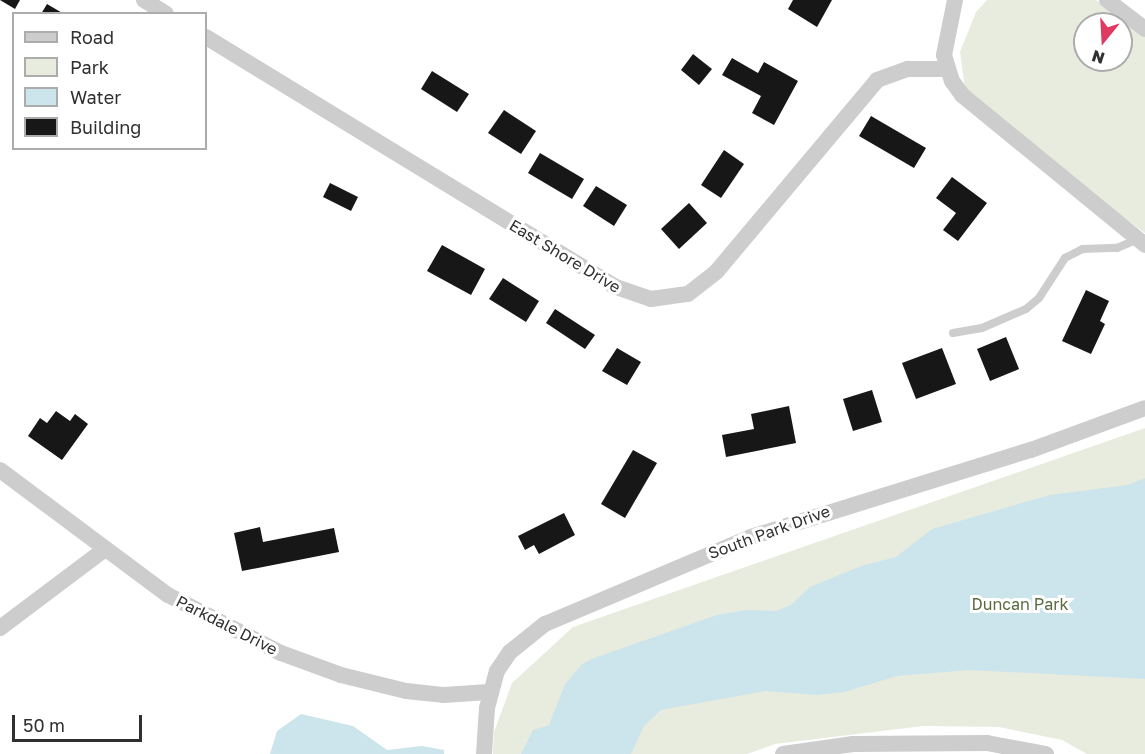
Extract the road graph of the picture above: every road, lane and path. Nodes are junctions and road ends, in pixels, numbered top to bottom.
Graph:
1 (144, 0) edge
2 (954, 0) edge
3 (1107, 0) edge
4 (163, 12) edge
5 (1145, 29) edge
6 (207, 38) edge
7 (947, 69) junction
8 (1142, 242) edge
9 (953, 333) dead end
10 (1145, 408) edge
11 (0, 470) edge
12 (104, 550) junction
13 (0, 628) edge
14 (489, 692) junction
15 (484, 754) edge
16 (783, 754) edge
17 (1046, 754) edge

1 - 4 street
2 - 7 street
3 - 5 street
6 - 7 street, East Shore Drive
7 - 8 street
8 - 9 lane
10 - 14 street, South Park Drive
11 - 12 street, Parkdale Drive
12 - 13 street
12 - 14 street, Parkdale Drive
14 - 15 street, South Park Drive
16 - 17 street

